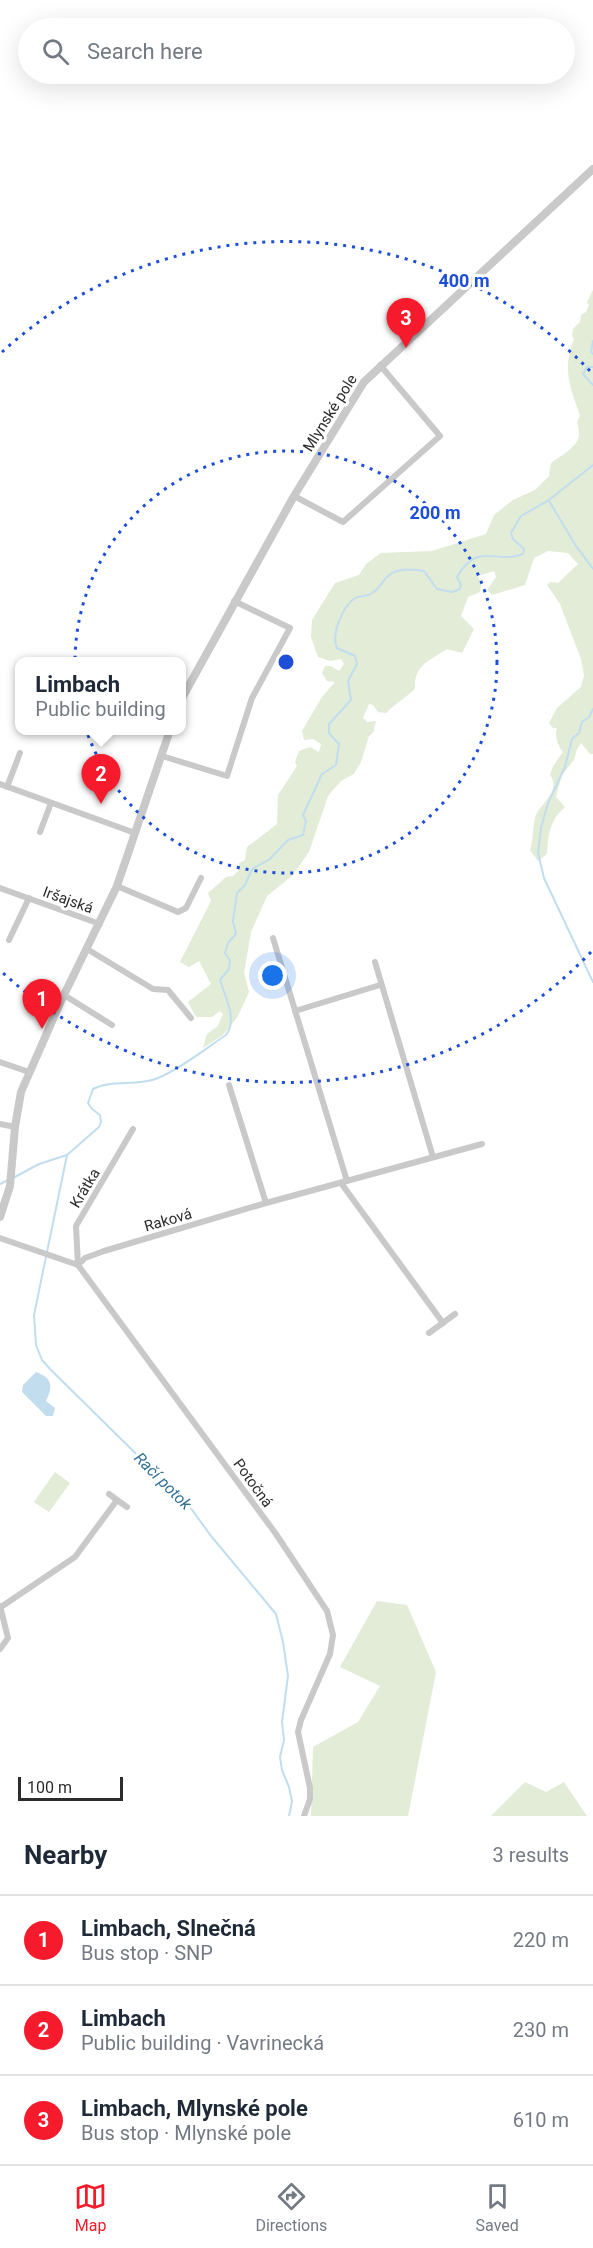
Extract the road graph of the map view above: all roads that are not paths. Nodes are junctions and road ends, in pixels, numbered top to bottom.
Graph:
1 (593, 169) edge
2 (380, 365) junction
3 (294, 496) junction
4 (234, 601) junction
5 (186, 691) edge
6 (168, 735) edge
7 (20, 753) dead end
8 (162, 756) junction
9 (0, 784) edge
10 (7, 787) junction
11 (51, 803) junction
12 (40, 832) dead end
13 (135, 834) junction
14 (201, 878) dead end
15 (117, 886) junction
16 (0, 888) edge
17 (29, 898) junction
18 (100, 924) junction
19 (273, 938) dead end
20 (9, 940) dead end
21 (87, 949) junction
22 (375, 962) dead end
23 (380, 985) junction
24 (63, 998) junction
25 (295, 1011) junction
26 (191, 1018) dead end
27 (112, 1025) dead end
28 (0, 1062) edge
29 (29, 1072) junction
30 (229, 1085) dead end
31 (0, 1124) edge
32 (15, 1127) junction
33 (133, 1129) dead end
34 (482, 1144) dead end
35 (433, 1157) junction
36 (344, 1182) junction
37 (266, 1203) junction
38 (0, 1217) edge
39 (0, 1238) edge
40 (78, 1264) junction
41 (455, 1314) dead end
42 (443, 1323) junction
43 (429, 1333) dead end
44 (109, 1494) dead end
45 (117, 1500) junction
46 (127, 1507) dead end
47 (1, 1606) edge
48 (0, 1649) edge
49 (304, 1816) edge

1 - 2 street, Mlynské pole
2 - 3 street, Mlynské pole
2 - 3 street
3 - 4 street, Mlynské pole
4 - 5 street, Mlynské pole
4 - 8 street
6 - 8 street
7 - 10 street
8 - 13 street
9 - 10 street
10 - 11 street
11 - 12 street
11 - 13 street
13 - 15 street
14 - 15 street
15 - 18 street
16 - 17 street, Iršajská
17 - 18 street, Iršajská
17 - 20 street, Iršajská
18 - 21 street
19 - 25 street
21 - 24 street
21 - 26 street
22 - 23 street
23 - 25 street
23 - 35 street
24 - 27 street
24 - 29 street
25 - 36 street
28 - 29 street
29 - 32 street
30 - 37 street
31 - 32 street
32 - 38 street
33 - 40 street, Krátka
34 - 35 street, Raková
35 - 36 street, Raková
36 - 37 street, Raková
36 - 42 street
37 - 40 street, Raková
39 - 40 street
40 - 49 street, Potočná
41 - 42 street
42 - 43 street
44 - 45 street
45 - 46 street
45 - 47 street
47 - 48 street

